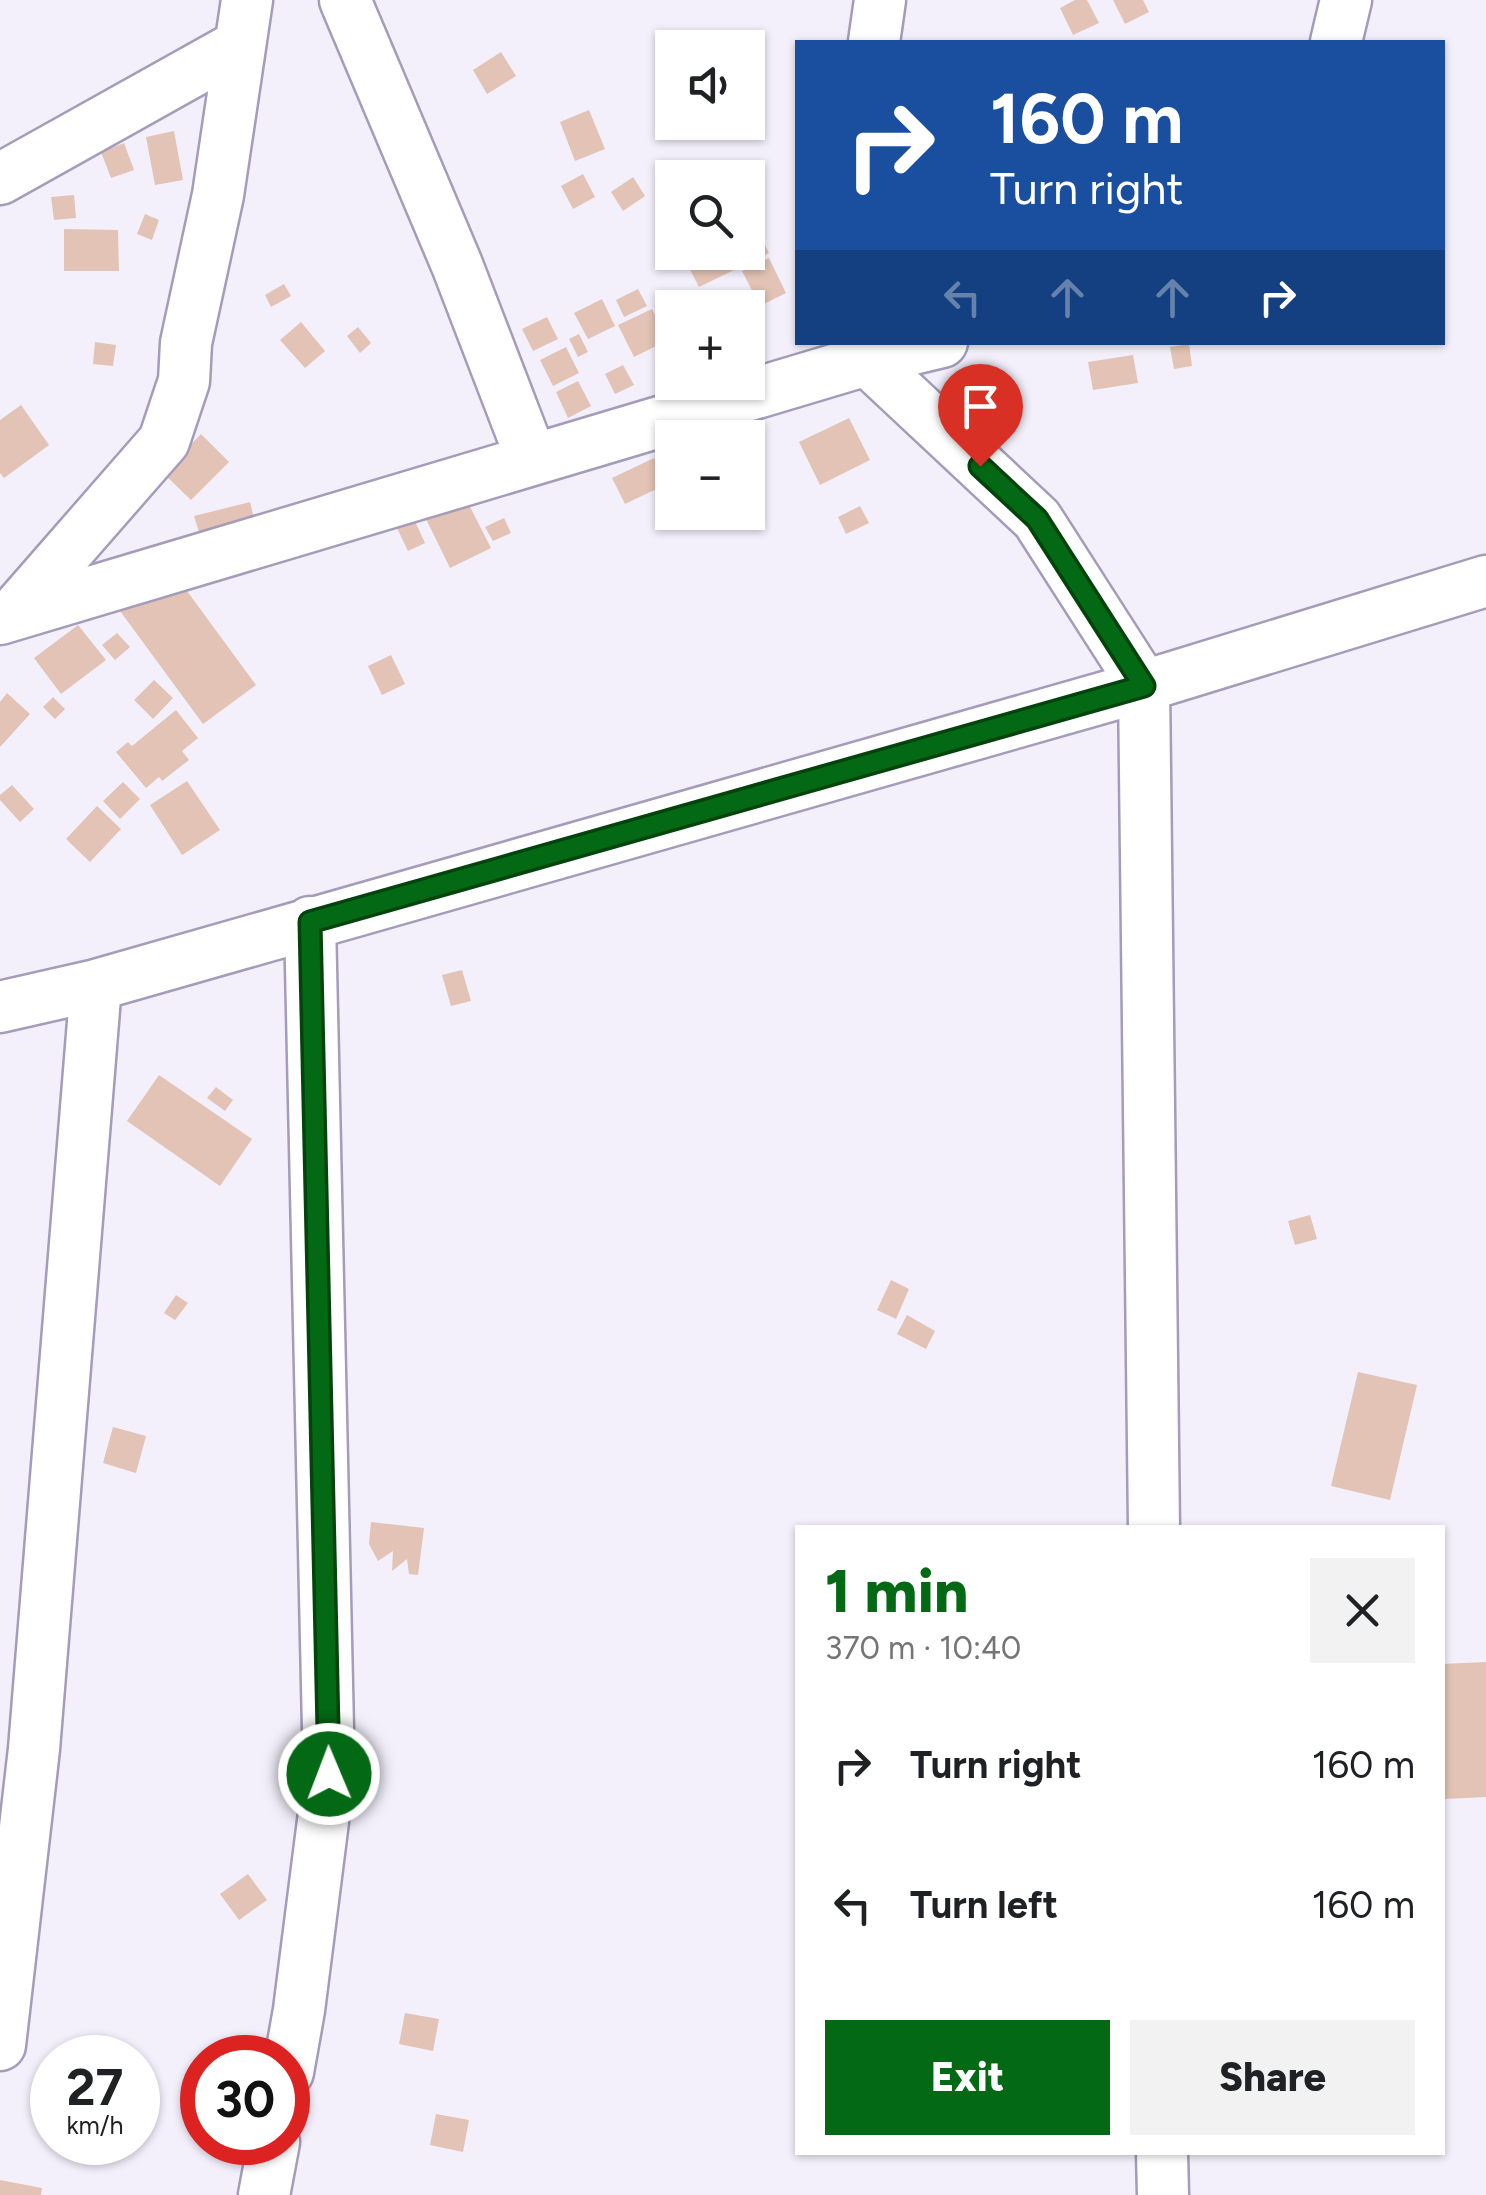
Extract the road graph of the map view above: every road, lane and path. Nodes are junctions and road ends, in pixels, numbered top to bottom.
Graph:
1 (345, 0) edge
2 (880, 0) edge
3 (1346, 0) edge
4 (242, 23) edge
5 (874, 40) edge
6 (1336, 40) edge
7 (0, 179) edge
8 (918, 345) edge
9 (869, 351) edge
10 (532, 460) junction
11 (1486, 581) edge
12 (4, 622) edge
13 (1144, 686) junction
14 (310, 922) junction
15 (96, 985) junction
16 (0, 1006) edge
17 (1154, 1525) edge
18 (7, 1903) edge
19 (295, 2035) edge
20 (0, 2045) edge
21 (1162, 2155) edge
22 (270, 2165) edge
23 (264, 2195) edge
24 (1163, 2195) edge

1 - 10 street
2 - 5 street
3 - 6 street
4 - 7 street
4 - 12 street
8 - 9 street
9 - 10 street
9 - 13 street
10 - 12 street
11 - 13 street
13 - 14 street
13 - 17 street
14 - 15 street
14 - 19 street
15 - 16 street
15 - 18 street
18 - 20 street
21 - 24 street
22 - 23 street

